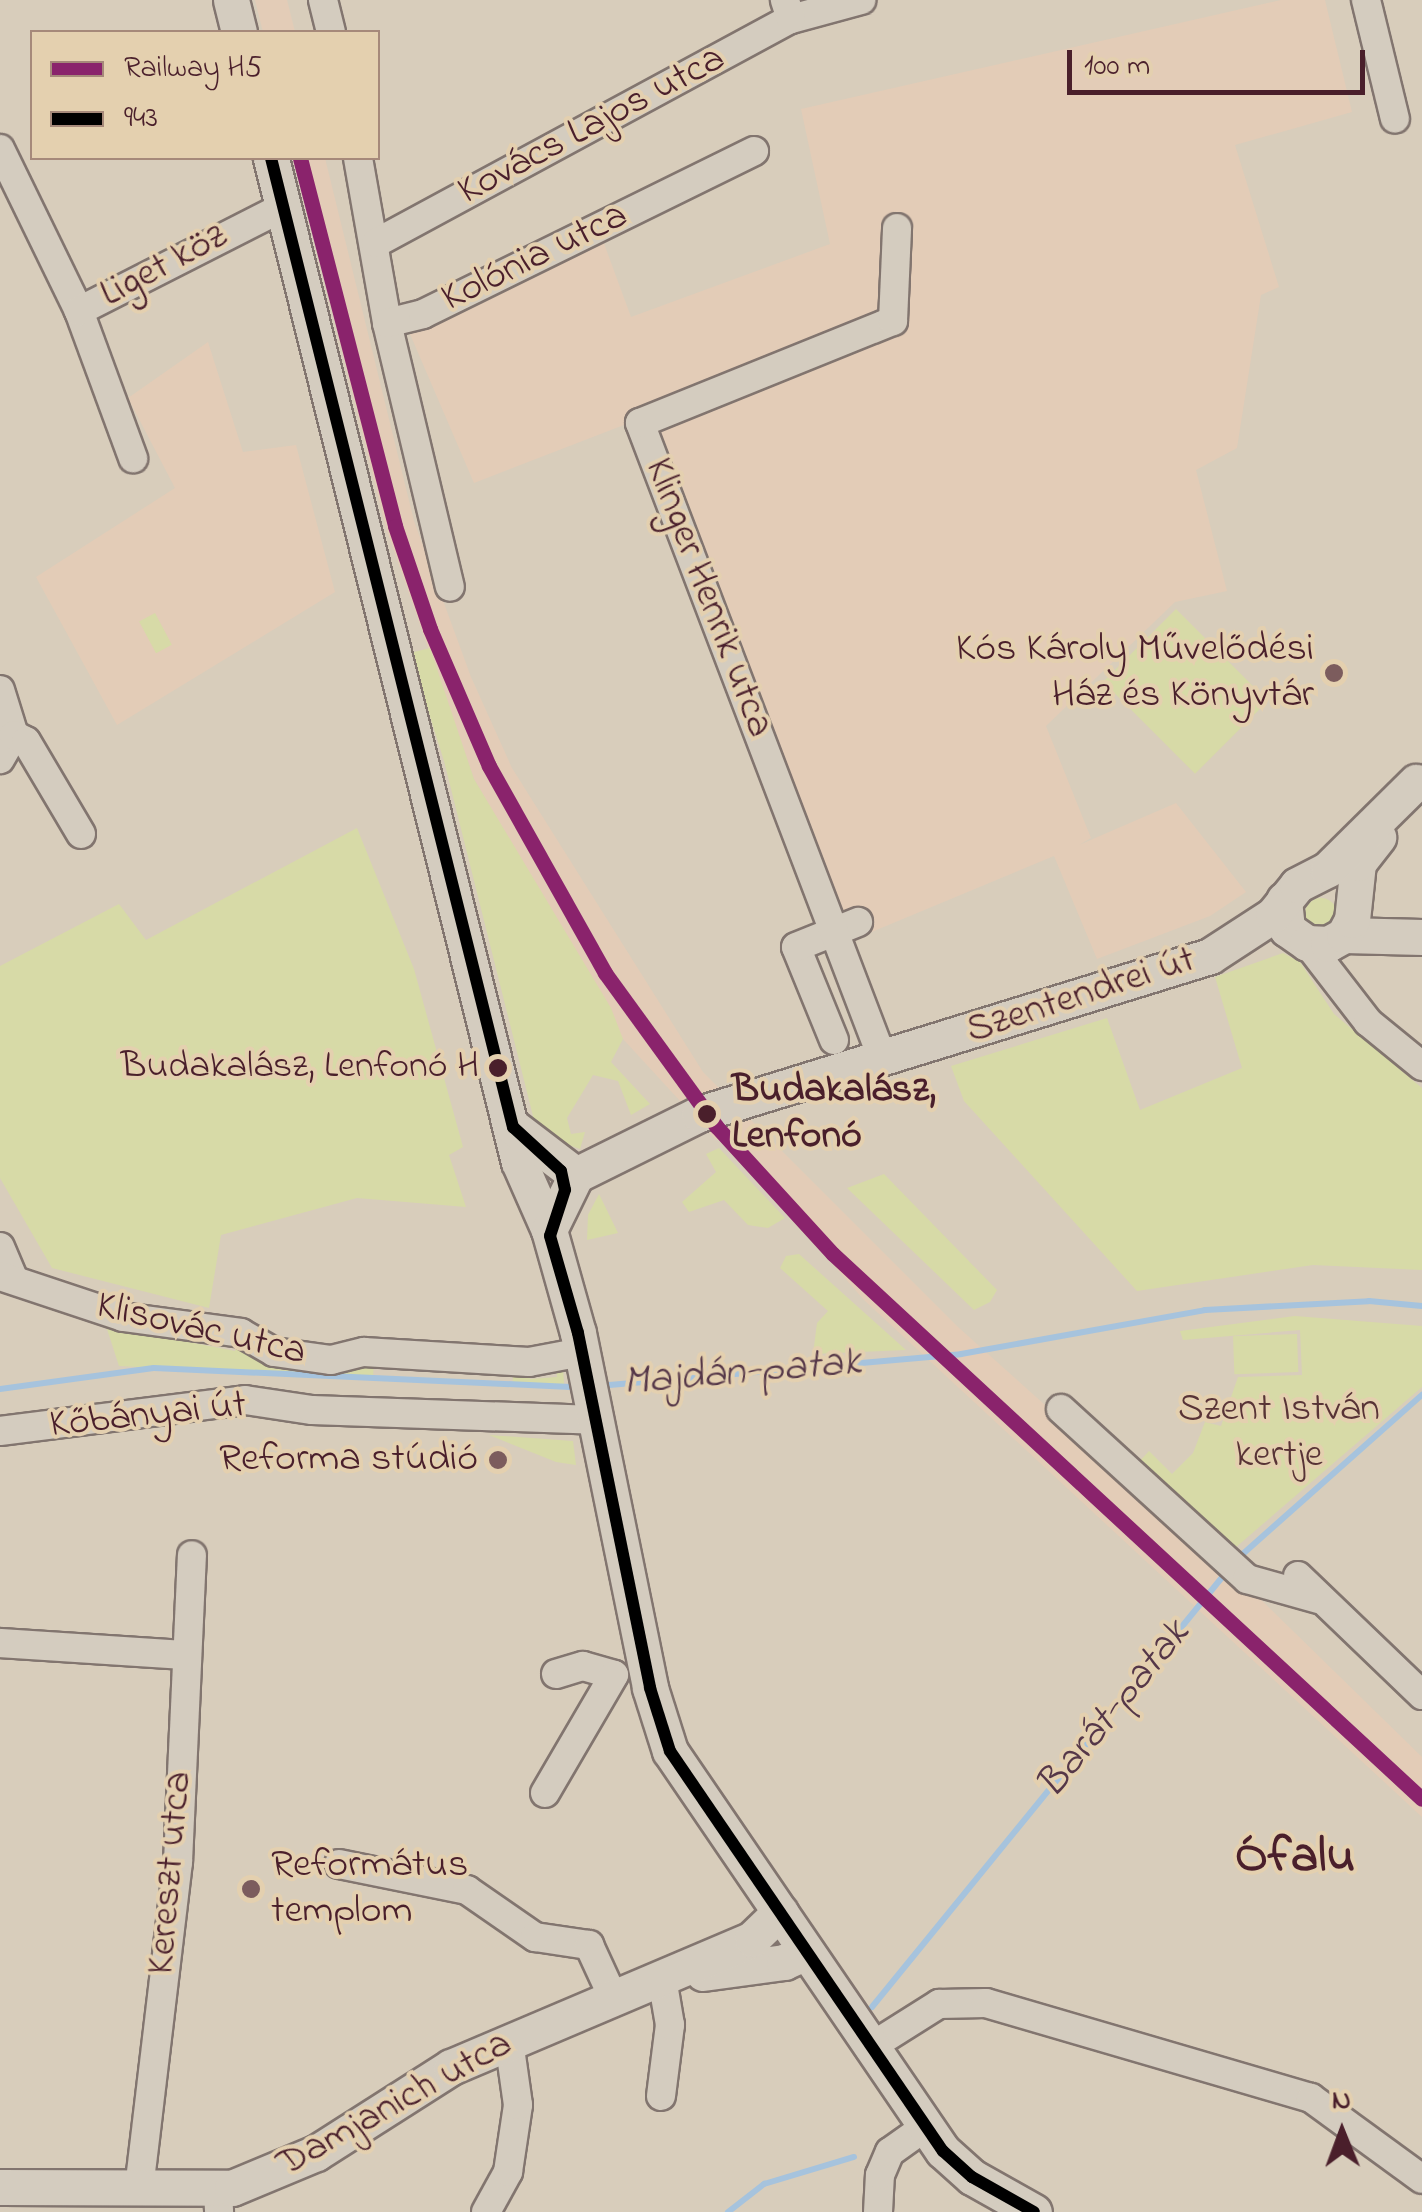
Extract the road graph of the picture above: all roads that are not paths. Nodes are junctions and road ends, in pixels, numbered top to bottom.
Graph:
1 (231, 0) edge
2 (322, 0) edge
3 (862, 0) edge
4 (1366, 0) edge
5 (788, 10) edge
6 (239, 30) edge
7 (330, 30) edge
8 (1395, 120) dead end
9 (0, 149) edge
10 (754, 151) dead end
11 (271, 160) edge
12 (358, 160) edge
13 (283, 208) junction
14 (896, 228) dead end
15 (376, 243) junction
16 (80, 311) junction
17 (387, 324) junction
18 (134, 458) dead end
19 (450, 586) dead end
20 (0, 690) edge
21 (7, 747) edge
22 (1419, 778) edge
23 (82, 834) dead end
24 (1298, 889) junction
25 (1351, 896) junction
26 (847, 927) junction
27 (1422, 929) edge
28 (1422, 937) edge
29 (1321, 940) junction
30 (1210, 956) junction
31 (834, 1040) dead end
32 (883, 1060) junction
33 (1422, 1066) edge
34 (557, 1178) junction
35 (0, 1247) edge
36 (7, 1278) edge
37 (584, 1360) junction
38 (1061, 1408) dead end
39 (594, 1412) junction
40 (0, 1431) edge
41 (192, 1556) dead end
42 (1298, 1576) dead end
43 (1318, 1600) junction
44 (0, 1643) edge
45 (186, 1655) junction
46 (630, 1672) junction
47 (556, 1674) dead end
48 (1422, 1695) edge
49 (545, 1793) dead end
50 (339, 1864) dead end
51 (780, 1912) junction
52 (804, 1953) junction
53 (662, 1978) junction
54 (612, 1996) junction
55 (509, 2040) junction
56 (869, 2048) junction
57 (660, 2096) dead end
58 (925, 2127) junction
59 (1422, 2179) edge
60 (0, 2187) edge
61 (139, 2190) junction
62 (219, 2202) edge
63 (486, 2212) edge
64 (878, 2212) edge
65 (1034, 2212) edge

1 - 6 main road
2 - 7 street
3 - 5 street, Kovács Lajos utca
4 - 8 street
5 - 15 street, Kovács Lajos utca
9 - 16 street
10 - 17 street, Kolónia utca
11 - 13 main road
12 - 15 street, Kolónia utca
13 - 16 street, Liget köz
13 - 34 main road
14 - 26 street, Klinger Henrik utca
15 - 17 street, Kolónia utca
16 - 18 street, Liget köz
17 - 19 street
20 - 21 street
21 - 23 street
22 - 24 main road, Szentendrei út
22 - 25 main road
24 - 25 main road
24 - 29 main road
24 - 30 main road, Szentendrei út
25 - 27 main road
25 - 29 main road
26 - 31 street
26 - 32 street, Klinger Henrik utca
28 - 29 main road
29 - 30 main road
29 - 33 street
30 - 32 main road, Szentendrei út
32 - 34 main road, Szentendrei út
34 - 37 main road
35 - 36 street
36 - 37 street, Klisovác utca
37 - 39 main road
38 - 43 street
39 - 40 street, Kőbányai út
39 - 46 main road
41 - 45 street, Kereszt utca
42 - 43 street
43 - 48 street
44 - 45 street
45 - 61 street, Kereszt utca
46 - 47 street
46 - 49 street
46 - 51 main road
50 - 54 street
51 - 52 main road
51 - 53 main road
52 - 53 main road
52 - 56 main road
53 - 54 main road, Damjanich utca
53 - 57 street
54 - 55 main road, Damjanich utca
55 - 62 main road, Damjanich utca
55 - 63 street
56 - 58 main road
56 - 59 street
58 - 64 street
58 - 65 main road
60 - 61 main road, Damjanich utca
61 - 62 main road, Damjanich utca

